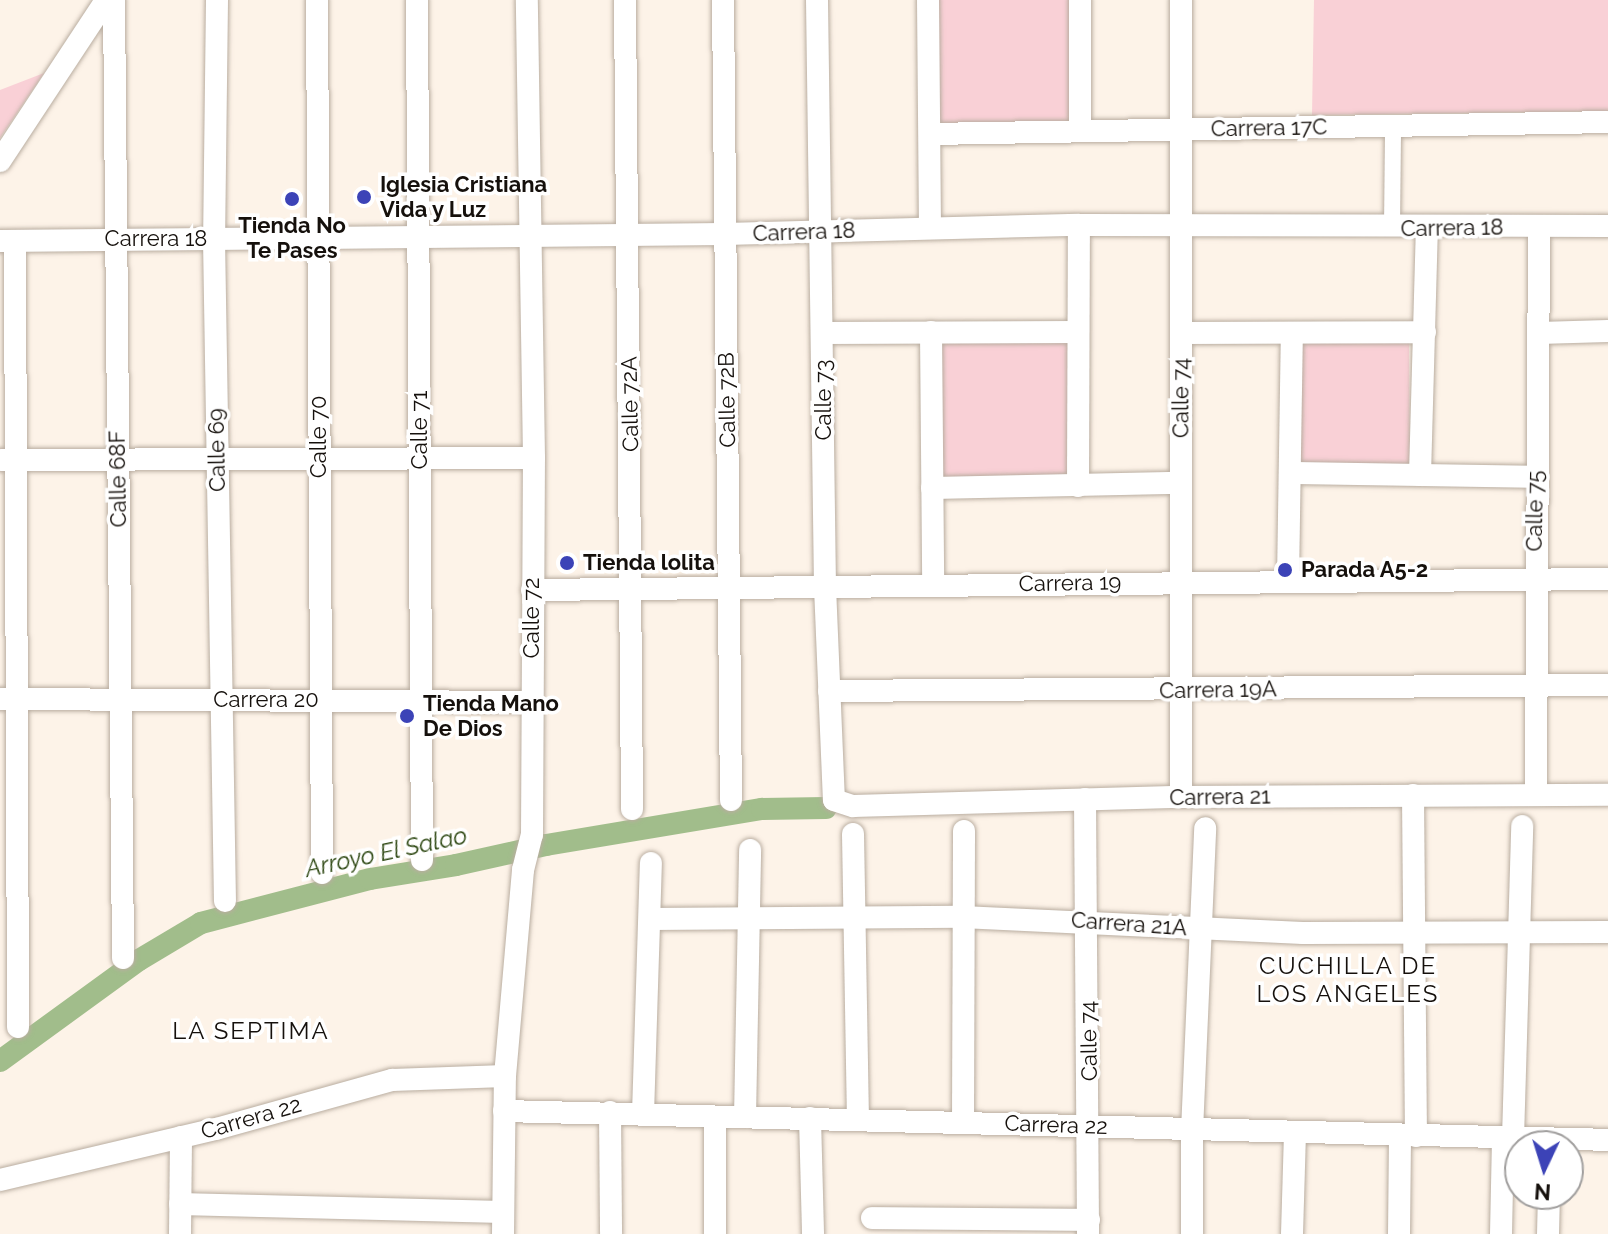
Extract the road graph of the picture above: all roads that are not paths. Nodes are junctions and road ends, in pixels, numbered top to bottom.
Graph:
1 (106, 0) edge
2 (114, 0) edge
3 (217, 0) edge
4 (317, 0) edge
5 (417, 0) edge
6 (527, 0) edge
7 (625, 0) edge
8 (723, 0) edge
9 (817, 0) edge
10 (928, 0) edge
11 (1080, 0) edge
12 (1181, 0) edge
13 (1608, 122) edge
14 (1393, 126) junction
15 (1080, 130) junction
16 (1182, 130) junction
17 (930, 134) junction
18 (0, 161) edge
19 (1079, 225) junction
20 (1180, 226) junction
21 (1608, 226) edge
22 (930, 227) junction
23 (1539, 227) junction
24 (1392, 228) junction
25 (1427, 228) junction
26 (821, 232) junction
27 (725, 234) junction
28 (628, 235) junction
29 (532, 236) junction
30 (418, 237) junction
31 (317, 238) junction
32 (214, 239) junction
33 (116, 240) junction
34 (7, 241) edge
35 (1608, 331) edge
36 (931, 332) junction
37 (1078, 332) junction
38 (1425, 332) junction
39 (823, 333) junction
40 (1182, 333) junction
41 (1292, 333) junction
42 (1539, 333) junction
43 (534, 458) junction
44 (420, 459) junction
45 (218, 460) junction
46 (319, 460) junction
47 (8, 461) edge
48 (118, 461) junction
49 (1290, 473) junction
50 (1420, 475) junction
51 (1536, 477) junction
52 (1181, 483) junction
53 (1078, 486) junction
54 (932, 488) junction
55 (1608, 579) edge
56 (1288, 580) junction
57 (1534, 580) junction
58 (1180, 581) junction
59 (933, 586) junction
60 (825, 587) junction
61 (729, 588) junction
62 (632, 589) junction
63 (532, 590) junction
64 (1534, 685) junction
65 (1608, 685) edge
66 (829, 691) junction
67 (1182, 691) junction
68 (8, 699) edge
69 (120, 700) junction
70 (222, 700) junction
71 (321, 700) junction
72 (421, 701) junction
73 (531, 702) junction
74 (1413, 795) junction
75 (1536, 795) junction
76 (1608, 795) edge
77 (1181, 797) junction
78 (1085, 799) junction
79 (731, 800) dead end
80 (834, 800) joint
81 (632, 809) dead end
82 (1522, 826) dead end
83 (1205, 828) dead end
84 (964, 831) dead end
85 (853, 834) dead end
86 (750, 850) dead end
87 (422, 860) dead end
88 (651, 863) dead end
89 (322, 873) dead end
90 (225, 901) dead end
91 (962, 917) junction
92 (650, 919) junction
93 (851, 919) junction
94 (750, 921) junction
95 (1088, 921) junction
96 (1199, 929) junction
97 (1608, 932) edge
98 (1415, 933) junction
99 (1519, 933) junction
100 (123, 958) dead end
101 (18, 1027) dead end
102 (505, 1076) junction
103 (504, 1111) junction
104 (610, 1112) junction
105 (643, 1114) junction
106 (715, 1117) junction
107 (745, 1117) junction
108 (810, 1118) junction
109 (858, 1118) junction
110 (963, 1122) junction
111 (1090, 1126) junction
112 (1508, 1130) edge
113 (1192, 1131) junction
114 (1295, 1133) junction
115 (1408, 1136) junction
116 (181, 1137) junction
117 (1504, 1138) edge
118 (1608, 1140) edge
119 (1584, 1141) edge
120 (0, 1180) edge
121 (1504, 1193) edge
122 (180, 1204) junction
123 (1549, 1210) edge
124 (872, 1218) dead end
125 (502, 1223) edge
126 (1088, 1227) edge
127 (180, 1234) edge
128 (611, 1234) edge
129 (715, 1234) edge
130 (813, 1234) edge
131 (1192, 1234) edge
132 (1292, 1234) edge
133 (1399, 1234) edge
134 (1501, 1234) edge
135 (1548, 1234) edge

1 - 18 street
2 - 33 street, Calle 68F
3 - 32 street, Calle 69
4 - 31 street, Calle 70
5 - 30 street, Calle 71
6 - 29 street, Calle 72
7 - 28 street, Calle 72A
8 - 27 street, Calle 72B
9 - 26 street, Calle 73
10 - 17 street
11 - 15 street
12 - 16 street, Calle 74
13 - 14 street, Carrera 17C
14 - 16 street, Carrera 17C
14 - 24 street
15 - 16 street, Carrera 17C
15 - 17 street, Carrera 17C
16 - 20 street, Calle 74
17 - 22 street
19 - 20 street, Carrera 18
19 - 22 street, Carrera 18
19 - 37 street
20 - 24 street, Carrera 18
20 - 40 street, Calle 74
21 - 23 street, Carrera 18
22 - 26 street, Carrera 18
23 - 25 street, Carrera 18
23 - 42 street, Calle 75
24 - 25 street, Carrera 18
25 - 38 street
26 - 27 street, Carrera 18
26 - 39 street, Calle 73
27 - 28 street, Carrera 18
27 - 61 street, Calle 72B
28 - 29 street, Carrera 18
28 - 62 street, Calle 72A
29 - 30 street, Carrera 18
29 - 43 street, Calle 72
30 - 31 street, Carrera 18
30 - 44 street, Calle 71
31 - 32 street, Carrera 18
31 - 46 street, Calle 70
32 - 33 street, Carrera 18
32 - 45 street, Calle 69
33 - 34 street, Carrera 18
33 - 48 street, Calle 68F
34 - 47 street
35 - 42 street
36 - 37 street
36 - 39 street
36 - 54 street
37 - 53 street
38 - 41 street
38 - 50 street
39 - 60 street, Calle 73
40 - 41 street
40 - 52 street, Calle 74
41 - 49 street
42 - 51 street, Calle 75
43 - 44 street
43 - 63 street, Calle 72
44 - 46 street
44 - 72 street, Calle 71
45 - 46 street
45 - 48 street
45 - 70 street, Calle 69
46 - 71 street, Calle 70
47 - 48 street
47 - 68 street
48 - 69 street, Calle 68F
49 - 50 street
49 - 56 street
50 - 51 street
51 - 57 street, Calle 75
52 - 53 street
52 - 58 street, Calle 74
53 - 54 street
54 - 59 street
55 - 57 street, Carrera 19
56 - 57 street, Carrera 19
56 - 58 street, Carrera 19
57 - 64 street, Calle 75
58 - 59 street, Carrera 19
58 - 67 street, Calle 74
59 - 60 street, Carrera 19
60 - 61 street, Carrera 19
60 - 66 street, Calle 73
61 - 62 street, Carrera 19
61 - 79 street, Calle 72B
62 - 63 street, Carrera 19
62 - 81 street, Calle 72A
63 - 73 street, Calle 72
64 - 65 street, Carrera 19A
64 - 67 street, Carrera 19A
64 - 75 street, Calle 75
66 - 67 street, Carrera 19A
66 - 80 street, Calle 73
67 - 77 street, Calle 74
68 - 69 street, Carrera 20
68 - 101 street
69 - 70 street, Carrera 20
69 - 100 street, Calle 68F
70 - 71 street, Carrera 20
70 - 90 street, Calle 69
71 - 72 street, Carrera 20
71 - 89 street, Calle 70
72 - 73 street, Carrera 20
72 - 87 street, Calle 71
73 - 102 street, Calle 72
74 - 75 street, Carrera 21
74 - 77 street, Carrera 21
74 - 98 street
75 - 76 street, Carrera 21
77 - 78 street, Carrera 21
78 - 80 street, Carrera 21
78 - 95 street, Calle 74
82 - 99 street
83 - 96 street
84 - 91 street
85 - 93 street
86 - 94 street
88 - 92 street
91 - 93 street, Carrera 21A
91 - 95 street, Carrera 21A
91 - 110 street
92 - 94 street, Carrera 21A
92 - 105 street
93 - 94 street, Carrera 21A
93 - 109 street
94 - 107 street
95 - 96 street, Carrera 21A
95 - 111 street, Calle 74
96 - 98 street, Carrera 21A
96 - 113 street
97 - 99 street, Carrera 21A
98 - 99 street, Carrera 21A
98 - 115 street
99 - 112 street
102 - 103 street, Calle 72
102 - 116 street, Carrera 22
103 - 104 street, Carrera 22
103 - 125 street, Calle 72
104 - 105 street, Carrera 22
104 - 128 street
105 - 106 street, Carrera 22
106 - 107 street, Carrera 22
106 - 129 street
107 - 108 street, Carrera 22
108 - 109 street, Carrera 22
108 - 130 street
109 - 110 street, Carrera 22
110 - 111 street, Carrera 22
111 - 113 street, Carrera 22
111 - 126 street, Calle 74
113 - 114 street, Carrera 22
113 - 131 street
114 - 115 street, Carrera 22
114 - 132 street
115 - 117 street, Carrera 22
115 - 133 street
116 - 120 street, Carrera 22
116 - 122 street
118 - 119 street, Carrera 22
121 - 134 street
122 - 125 street
122 - 127 street
123 - 135 street
124 - 126 street

